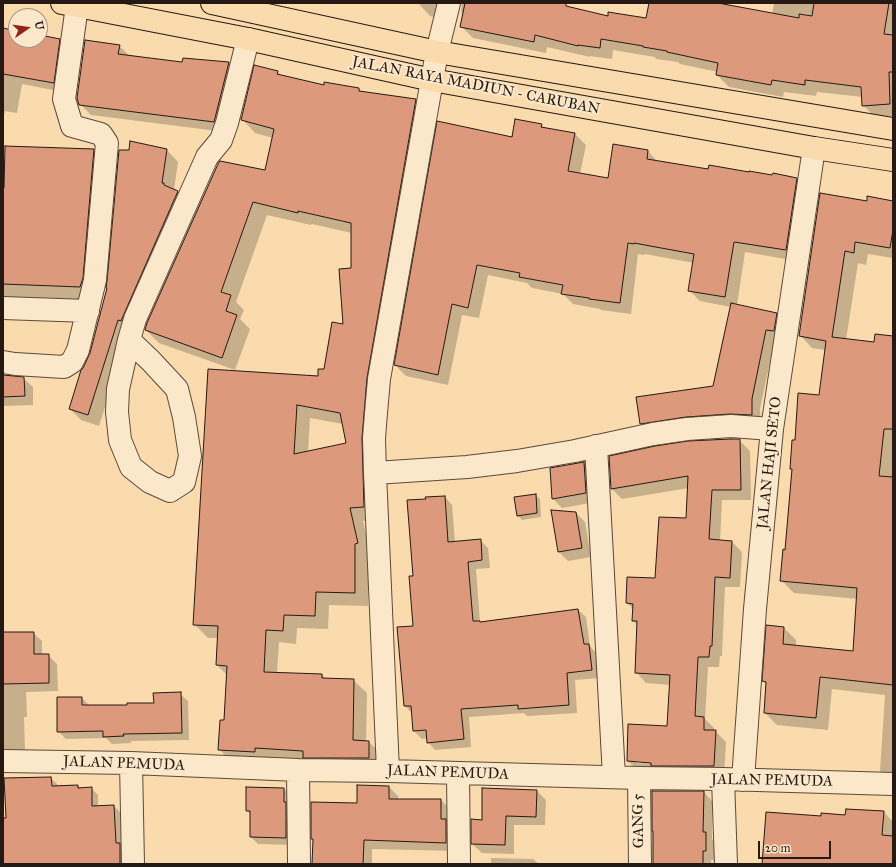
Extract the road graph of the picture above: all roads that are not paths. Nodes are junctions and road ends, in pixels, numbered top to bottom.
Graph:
1 (449, 3) edge
2 (223, 4) edge
3 (69, 5) edge
4 (248, 40) junction
5 (437, 52) junction
6 (432, 80) junction
7 (893, 129) edge
8 (814, 148) junction
9 (893, 160) edge
10 (3, 308) edge
11 (88, 311) junction
12 (129, 340) junction
13 (3, 362) edge
14 (772, 429) junction
15 (596, 446) junction
16 (375, 473) junction
17 (3, 762) edge
18 (131, 763) junction
19 (298, 770) junction
20 (388, 771) junction
21 (458, 773) junction
22 (614, 777) junction
23 (639, 778) junction
24 (733, 779) junction
25 (893, 784) edge
26 (133, 864) edge
27 (299, 864) edge
28 (459, 864) edge
29 (640, 864) edge
30 (726, 864) edge

1 - 5 street
2 - 5 highway, JALAN RAYA MADIUN - CARUBAN
3 - 4 highway, JALAN RAYA MADIUN - CARUBAN
3 - 11 street
4 - 6 highway, JALAN RAYA MADIUN - CARUBAN
4 - 12 street
5 - 6 street
5 - 7 highway, JALAN RAYA MADIUN - CARUBAN
6 - 8 highway, JALAN RAYA MADIUN - CARUBAN
6 - 16 street
8 - 9 highway, JALAN RAYA MADIUN - CARUBAN
8 - 14 street, JALAN HAJI SETO
10 - 11 street
11 - 13 street
12 - 12 street
14 - 15 street
14 - 24 street, JALAN HAJI SETO
15 - 16 street
15 - 22 street
16 - 20 street
17 - 18 street, JALAN PEMUDA
18 - 19 street, JALAN PEMUDA
18 - 26 street
19 - 20 street, JALAN PEMUDA
19 - 27 street
20 - 21 street, JALAN PEMUDA
21 - 22 street, JALAN PEMUDA
21 - 28 street
22 - 23 street, JALAN PEMUDA
23 - 24 street, JALAN PEMUDA
23 - 29 street, GANG 5
24 - 25 street, JALAN PEMUDA
24 - 30 street, JALAN HAJI SETO

